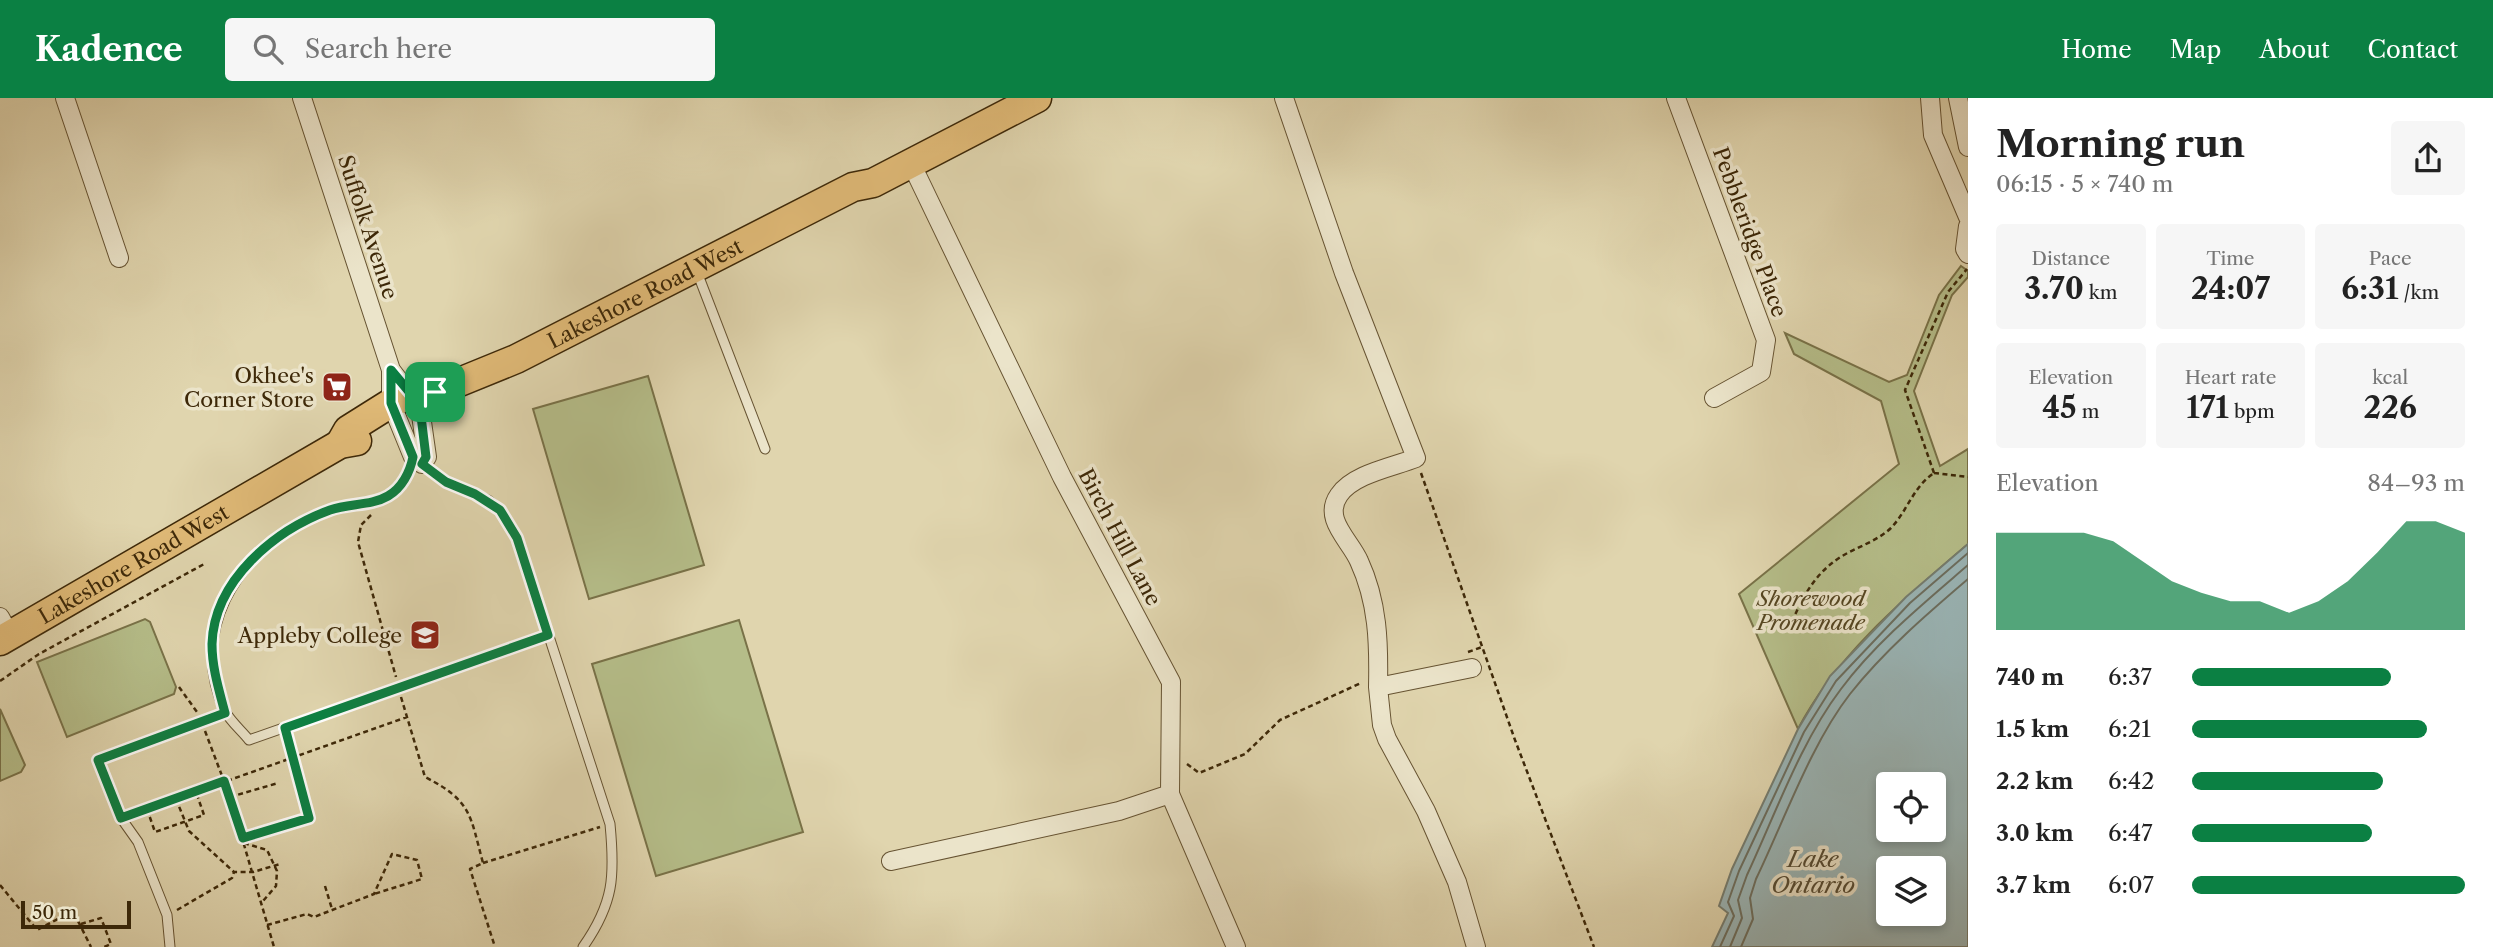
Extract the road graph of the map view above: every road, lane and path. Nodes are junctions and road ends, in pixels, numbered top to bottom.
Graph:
1 (65, 98) edge
2 (302, 98) edge
3 (1037, 98) edge
4 (1284, 98) edge
5 (1676, 98) edge
6 (1930, 98) edge
7 (1958, 98) edge
8 (1968, 147) edge
9 (910, 161) junction
10 (1968, 217) edge
11 (1968, 226) edge
12 (1968, 254) edge
13 (119, 258) dead end
14 (695, 267) junction
15 (1968, 267) edge
16 (1714, 398) dead end
17 (411, 403) junction
18 (765, 449) dead end
19 (1416, 458) junction
20 (418, 460) junction
21 (1934, 473) junction
22 (1968, 477) edge
23 (379, 510) dead end
24 (206, 563) dead end
25 (1792, 622) dead end
26 (3, 631) edge
27 (548, 635) junction
28 (1482, 647) junction
29 (1466, 661) joint
30 (0, 681) edge
31 (1379, 682) junction
32 (179, 687) dead end
33 (399, 689) junction
34 (197, 712) dead end
35 (225, 713) junction
36 (407, 717) junction
37 (204, 728) dead end
38 (285, 728) junction
39 (1171, 751) junction
40 (292, 757) junction
41 (224, 781) junction
42 (278, 783) dead end
43 (196, 792) junction
44 (1170, 794) junction
45 (230, 797) junction
46 (176, 799) junction
47 (147, 809) junction
48 (121, 818) junction
49 (186, 822) junction
50 (602, 827) dead end
51 (243, 838) junction
52 (244, 843) junction
53 (891, 862) dead end
54 (483, 863) junction
55 (278, 864) junction
56 (234, 872) junction
57 (253, 872) junction
58 (0, 885) edge
59 (324, 886) dead end
60 (374, 894) junction
61 (262, 901) junction
62 (332, 910) junction
63 (167, 915) junction
64 (81, 925) junction
65 (267, 925) junction
66 (91, 947) edge
67 (103, 947) edge
68 (170, 947) edge
69 (274, 947) edge
70 (495, 947) edge
71 (583, 947) edge
72 (1236, 947) edge
73 (1475, 947) edge
74 (1594, 947) edge

1 - 13 street
2 - 17 street, Suffolk Avenue
3 - 9 main road, Lakeshore Road West
4 - 19 street
5 - 16 street, Pebbleridge Place
6 - 10 street
7 - 8 street
9 - 14 main road, Lakeshore Road West
9 - 39 street, Birch Hill Lane
11 - 12 street
14 - 17 main road, Lakeshore Road West
14 - 18 lane
15 - 21 path
17 - 20 street, Suffolk Avenue
17 - 26 main road, Lakeshore Road West
19 - 28 path
19 - 31 street
20 - 27 lane
20 - 35 lane
21 - 22 path
21 - 25 path
23 - 33 path
24 - 30 path
27 - 33 lane
27 - 71 lane
28 - 29 path
28 - 74 path
29 - 31 street
31 - 39 path
31 - 73 street
32 - 34 path
33 - 36 path
33 - 38 lane
35 - 38 lane
35 - 48 lane
36 - 40 path
36 - 54 path
37 - 41 path
38 - 40 path
39 - 44 street, Birch Hill Lane
40 - 41 path
40 - 51 path
41 - 43 path
41 - 45 path
42 - 45 path
43 - 46 path
43 - 49 path
44 - 53 street
44 - 72 street, Birch Hill Lane
45 - 51 path
46 - 47 path
46 - 49 path
47 - 48 path
47 - 49 path
48 - 63 lane
49 - 56 path
50 - 54 path
51 - 52 path
52 - 55 path
52 - 57 path
54 - 70 path
55 - 57 path
55 - 61 path
56 - 57 path
56 - 63 path
57 - 61 path
58 - 64 path
59 - 62 path
60 - 60 path
60 - 62 path
61 - 65 path
62 - 65 path
63 - 68 lane
64 - 66 path
64 - 67 path
65 - 69 path

